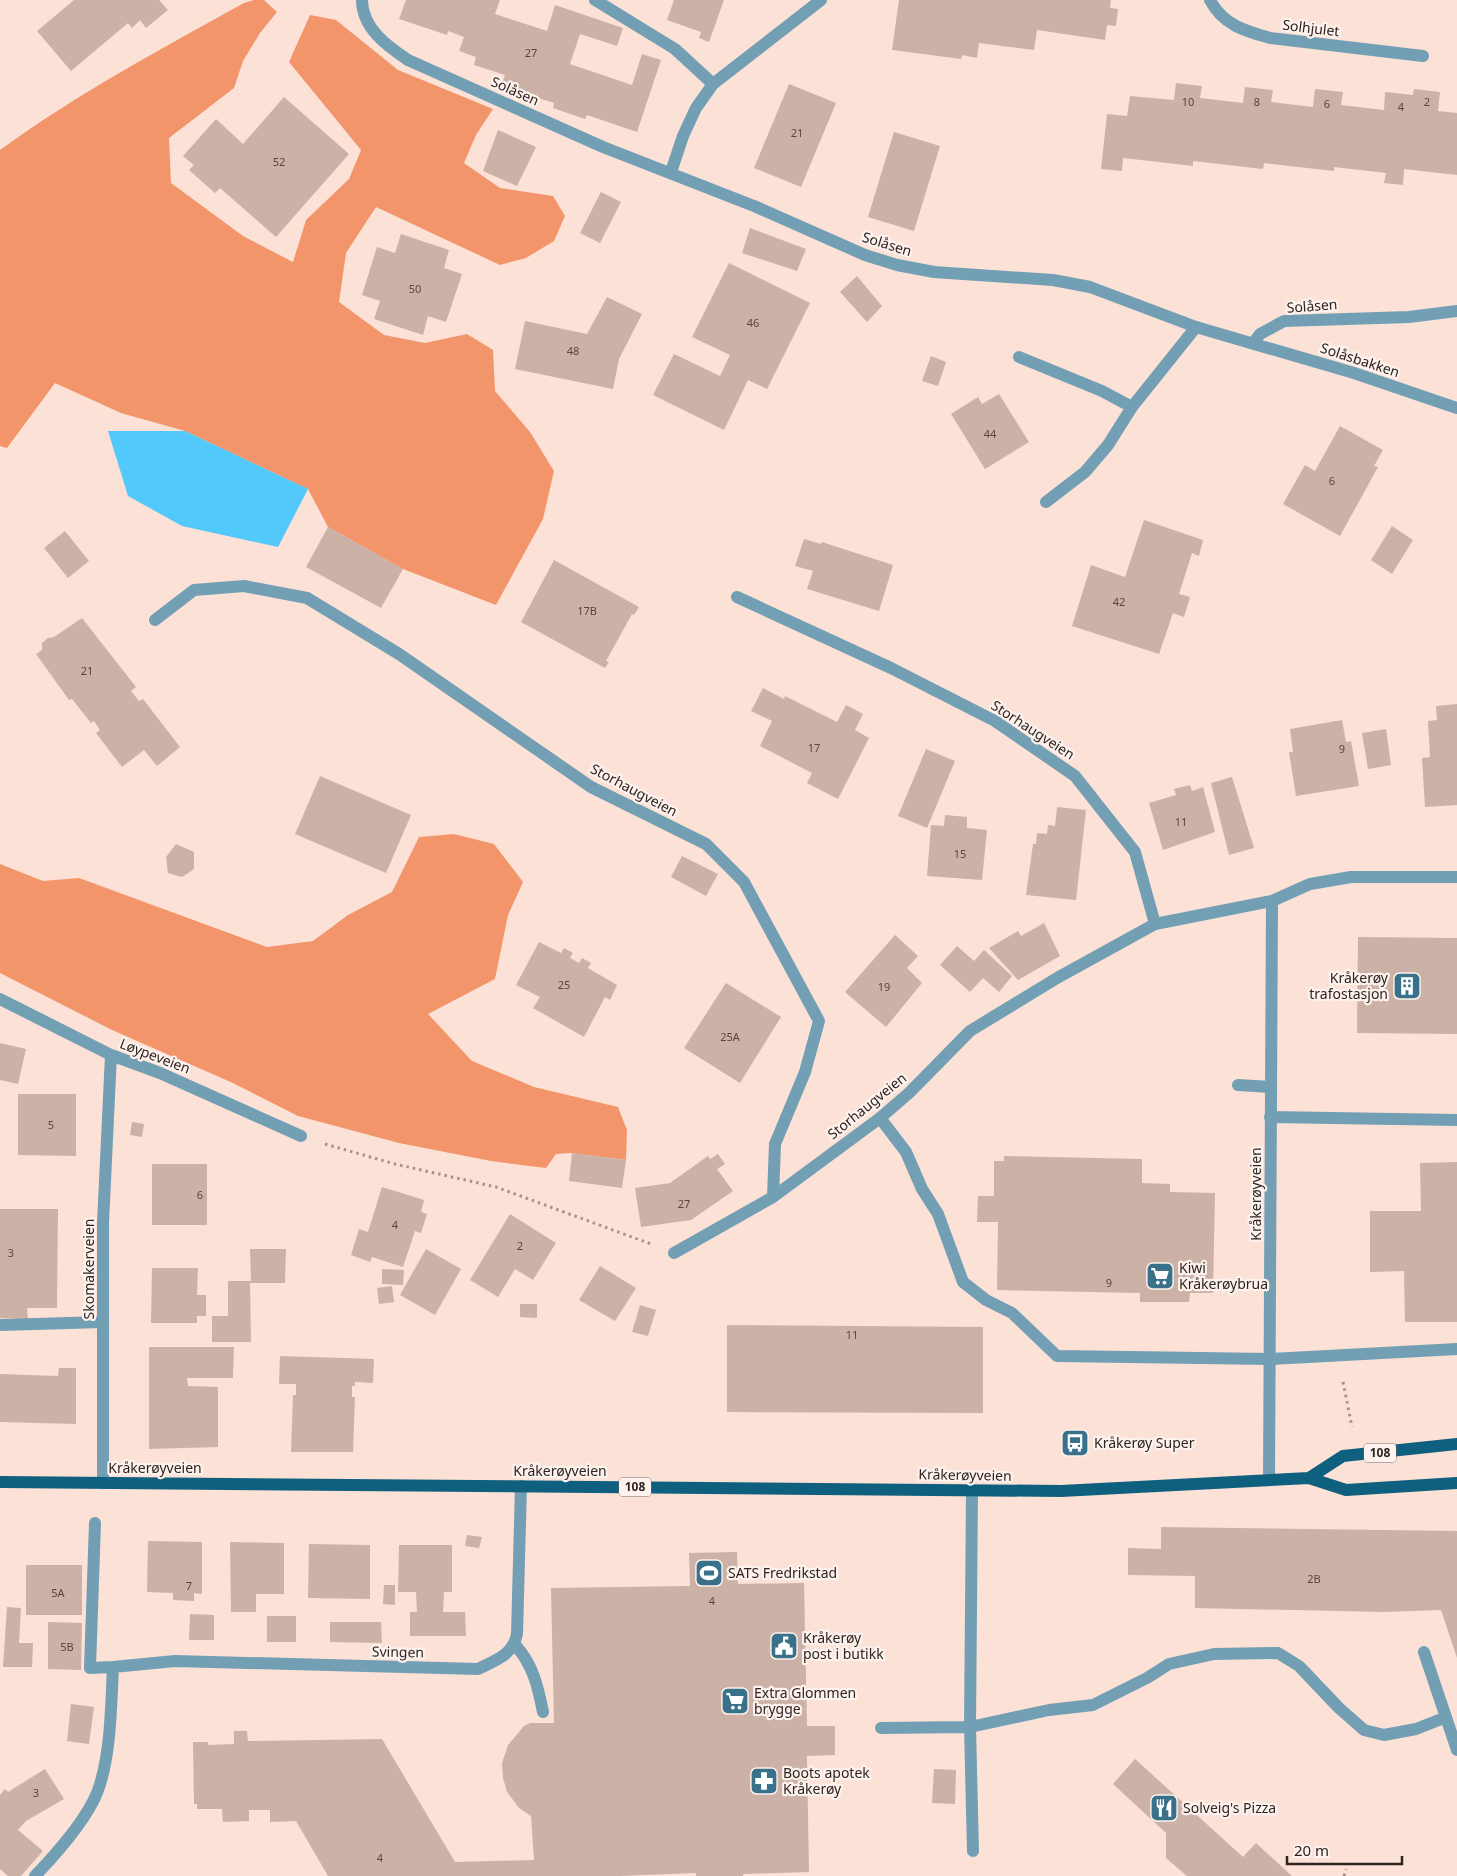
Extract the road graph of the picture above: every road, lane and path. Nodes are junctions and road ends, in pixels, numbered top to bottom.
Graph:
1 (362, 0) edge
2 (595, 0) edge
3 (821, 0) edge
4 (1210, 0) edge
5 (1423, 56) dead end
6 (713, 84) junction
7 (671, 172) junction
8 (1457, 311) edge
9 (1196, 327) junction
10 (1254, 342) junction
11 (1018, 357) dead end
12 (1132, 407) junction
13 (1457, 408) edge
14 (1046, 502) dead end
15 (737, 597) dead end
16 (155, 620) dead end
17 (1457, 877) edge
18 (1272, 901) junction
19 (1155, 924) junction
20 (0, 999) edge
21 (111, 1055) junction
22 (1238, 1085) dead end
23 (1271, 1087) junction
24 (1270, 1117) junction
25 (880, 1118) junction
26 (1457, 1120) edge
27 (301, 1136) joint
28 (772, 1197) junction
29 (674, 1253) joint
30 (104, 1322) junction
31 (0, 1325) edge
32 (1457, 1349) edge
33 (1341, 1357) junction
34 (1271, 1359) junction
35 (1353, 1428) dead end
36 (1457, 1444) edge
37 (1309, 1478) junction
38 (1269, 1480) junction
39 (0, 1482) edge
40 (103, 1483) junction
41 (1457, 1483) edge
42 (521, 1486) junction
43 (972, 1490) junction
44 (95, 1523) dead end
45 (515, 1645) junction
46 (1424, 1652) dead end
47 (113, 1667) junction
48 (543, 1712) dead end
49 (1444, 1718) junction
50 (970, 1727) junction
51 (881, 1728) dead end
52 (1457, 1750) edge
53 (973, 1851) dead end
54 (1346, 1869) dead end
55 (35, 1876) edge
56 (1344, 1876) edge

1 - 7 street, Solåsen
2 - 6 street
3 - 6 street
4 - 5 street, Solhjulet
6 - 7 street
7 - 9 street, Solåsen
8 - 10 street, Solåsen
9 - 10 street, Solåsen
9 - 12 street
10 - 13 street, Solåsbakken
11 - 12 street
12 - 14 street
15 - 19 street, Storhaugveien
16 - 28 street, Storhaugveien
17 - 18 street, Storhaugveien
18 - 19 street, Storhaugveien
18 - 23 street, Kråkerøyveien
19 - 25 street, Storhaugveien
20 - 21 street, Løypeveien
21 - 27 street, Løypeveien
21 - 30 street, Skomakerveien
22 - 23 street
23 - 24 street, Kråkerøyveien
24 - 26 street
24 - 34 street, Kråkerøyveien
25 - 28 street, Storhaugveien
25 - 34 street
27 - 29 path
28 - 29 street, Storhaugveien
30 - 31 street
30 - 40 street, Skomakerveien
32 - 33 street
33 - 34 street
33 - 35 path
34 - 38 street, Kråkerøyveien
36 - 37 main road, 108
37 - 38 main road, Kråkerøyveien / 108
37 - 41 main road, Kråkerøyveien / 108
38 - 43 main road, Kråkerøyveien / 108
39 - 40 main road, Kråkerøyveien / 108
40 - 42 main road, Kråkerøyveien / 108
42 - 43 main road, Kråkerøyveien / 108
42 - 45 street
43 - 50 street
44 - 47 street, Svingen
45 - 47 street, Svingen
45 - 48 street
46 - 49 street
47 - 55 street
49 - 50 street
49 - 52 street
50 - 51 street
50 - 53 street
54 - 56 path

